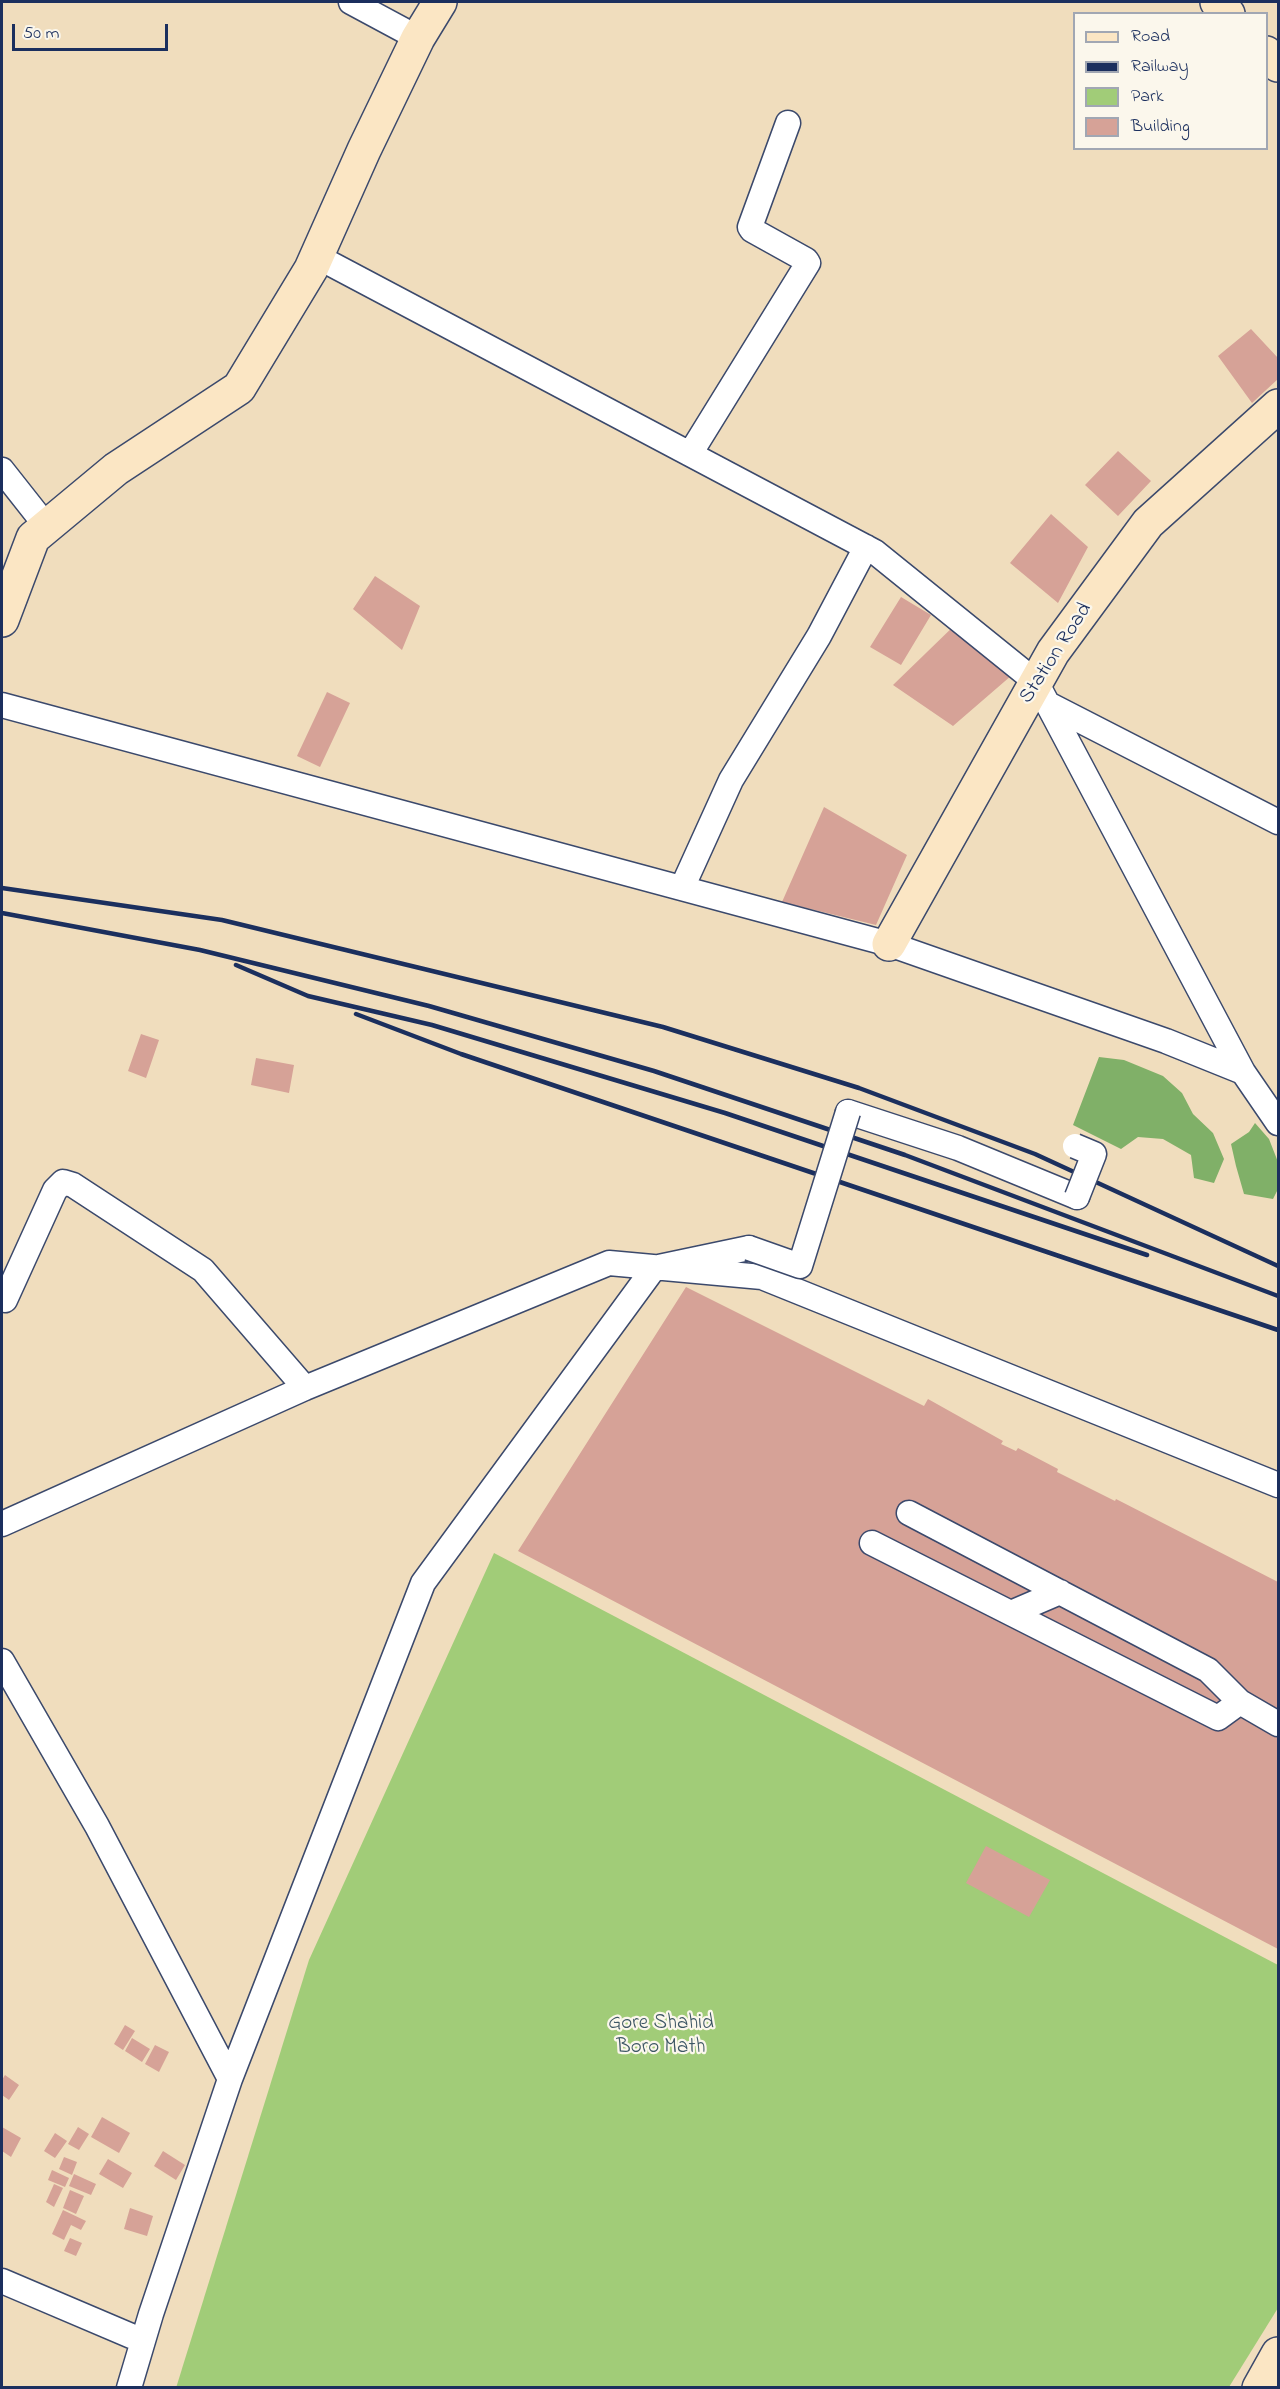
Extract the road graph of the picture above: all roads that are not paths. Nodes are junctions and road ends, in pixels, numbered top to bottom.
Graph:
1 (351, 2) edge
2 (440, 2) edge
3 (418, 38) junction
4 (788, 123) dead end
5 (316, 256) junction
6 (1278, 406) edge
7 (690, 454) junction
8 (2, 470) edge
9 (47, 526) junction
10 (866, 547) junction
11 (2, 620) edge
12 (1042, 693) junction
13 (2, 705) edge
14 (1278, 822) edge
15 (682, 888) junction
16 (889, 944) junction
17 (1243, 1072) junction
18 (1278, 1124) edge
19 (1075, 1146) dead end
20 (654, 1268) junction
21 (5, 1300) dead end
22 (305, 1388) junction
23 (1278, 1485) edge
24 (909, 1513) dead end
25 (2, 1524) edge
26 (872, 1543) dead end
27 (1060, 1592) junction
28 (1011, 1613) junction
29 (2, 1661) edge
30 (1240, 1702) junction
31 (1278, 1724) edge
32 (230, 2079) junction
33 (2, 2281) edge
34 (143, 2341) junction
35 (1278, 2354) edge
36 (129, 2388) edge
37 (1258, 2388) edge

1 - 3 street
2 - 3 street
3 - 5 street
4 - 7 street
5 - 7 street
5 - 9 street
6 - 12 street, Station Road
7 - 10 street
8 - 9 street
9 - 11 street
10 - 12 street
10 - 15 street
12 - 14 street
12 - 16 street, Station Road
12 - 17 street
13 - 15 street
15 - 16 street
16 - 17 street
17 - 18 street
19 - 20 street, bridge
20 - 22 street
20 - 23 street
20 - 32 street
21 - 22 street
22 - 25 street
24 - 27 street
26 - 28 street
27 - 28 street
27 - 30 street
28 - 30 street
29 - 32 street
30 - 31 street
32 - 34 street
33 - 34 street
34 - 36 street
35 - 37 street

